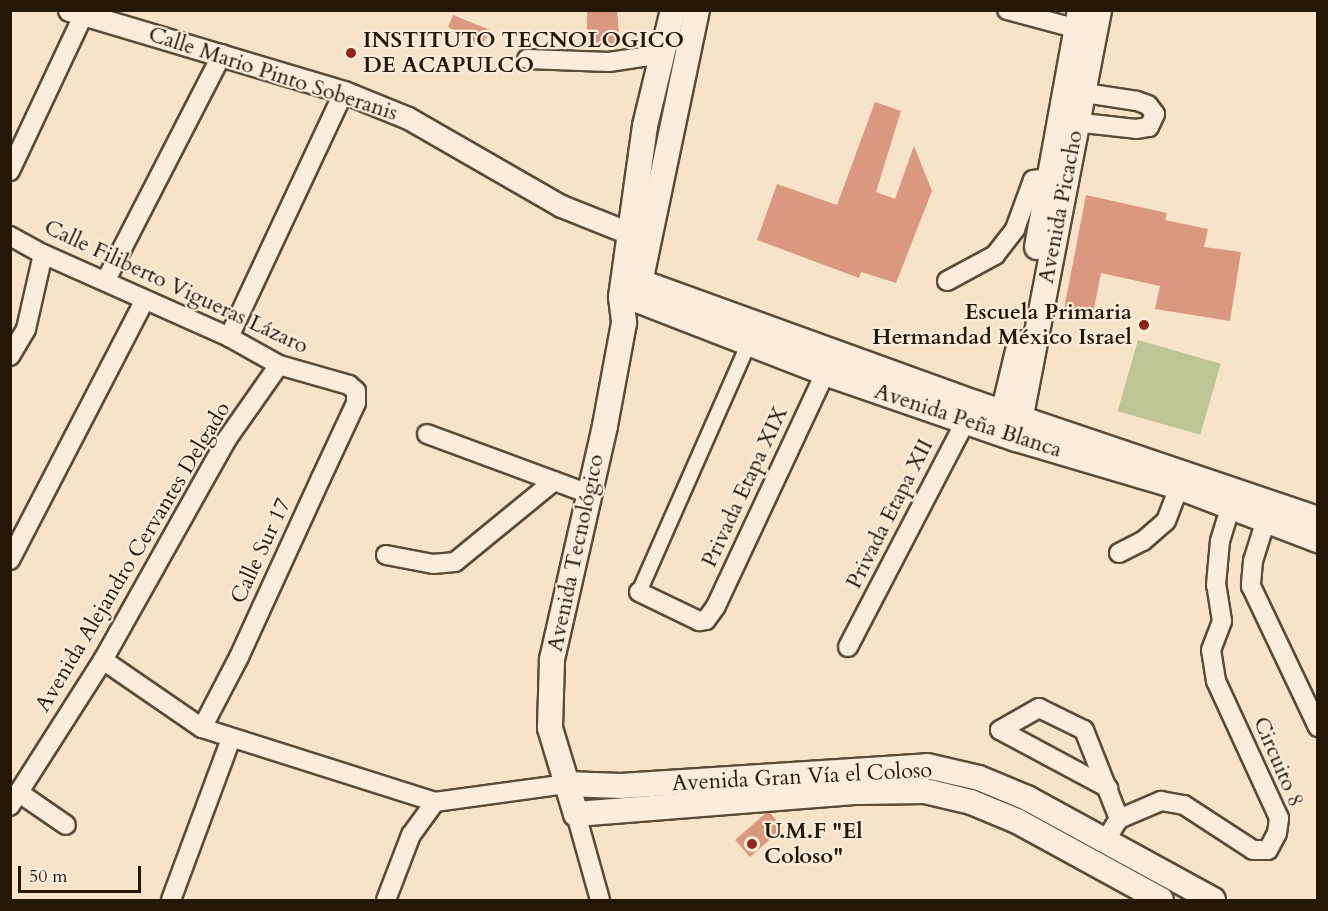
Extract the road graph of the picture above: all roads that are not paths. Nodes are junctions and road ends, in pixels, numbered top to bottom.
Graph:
1 (673, 10) edge
2 (697, 10) edge
3 (1006, 10) edge
4 (76, 12) edge
5 (1087, 21) edge
6 (222, 54) junction
7 (663, 54) junction
8 (527, 59) dead end
9 (1074, 91) junction
10 (344, 92) junction
11 (1068, 122) junction
12 (10, 171) edge
13 (1049, 178) junction
14 (629, 233) junction
15 (10, 236) edge
16 (43, 254) junction
17 (106, 280) junction
18 (947, 281) dead end
19 (631, 289) junction
20 (145, 300) junction
21 (230, 337) junction
22 (748, 345) junction
23 (10, 356) edge
24 (279, 365) junction
25 (825, 373) junction
26 (356, 391) joint
27 (970, 412) junction
28 (1010, 425) junction
29 (427, 435) dead end
30 (554, 481) junction
31 (1179, 487) junction
32 (589, 494) junction
33 (1232, 506) junction
34 (1269, 509) junction
35 (1317, 519) edge
36 (1317, 540) edge
37 (1119, 553) dead end
38 (386, 555) dead end
39 (10, 560) edge
40 (639, 592) joint
41 (848, 647) dead end
42 (104, 660) junction
43 (1317, 727) edge
44 (202, 728) junction
45 (231, 739) junction
46 (566, 784) junction
47 (1108, 788) junction
48 (14, 799) edge
49 (435, 802) junction
50 (576, 814) junction
51 (1119, 819) junction
52 (66, 825) dead end
53 (1105, 841) junction
54 (171, 900) edge
55 (386, 900) edge
56 (600, 900) edge
57 (1161, 900) edge
58 (1213, 900) edge

1 - 7 main road, Avenida Tecnológico
2 - 19 main road, Avenida Tecnológico
3 - 5 street
4 - 6 street, Calle Mario Pinto Soberanis
4 - 12 street
5 - 9 main road, Avenida Picacho
6 - 10 street, Calle Mario Pinto Soberanis
6 - 17 street
7 - 8 street
7 - 14 main road, Avenida Tecnológico
9 - 11 main road, Avenida Picacho
9 - 11 street
10 - 14 street, Calle Mario Pinto Soberanis
10 - 21 street
11 - 13 main road, Avenida Picacho
11 - 28 main road, Avenida Picacho
13 - 18 street
13 - 28 main road, Avenida Picacho
14 - 19 main road, Avenida Tecnológico
15 - 16 street, Calle Filiberto Vigueras Lázaro
16 - 17 street, Calle Filiberto Vigueras Lázaro
16 - 23 street
17 - 20 street, Calle Filiberto Vigueras Lázaro
19 - 22 main road, Avenida Peña Blanca
19 - 27 main road, Avenida Peña Blanca
19 - 32 main road, Avenida Tecnológico
20 - 21 street, Calle Filiberto Vigueras Lázaro
20 - 39 street
21 - 24 street, Calle Filiberto Vigueras Lázaro
22 - 25 main road, Avenida Peña Blanca
22 - 40 street
24 - 26 street, Calle Filiberto Vigueras Lázaro
24 - 42 street, Avenida Alejandro Cervantes Delgado
25 - 27 main road, Avenida Peña Blanca
25 - 40 street, Privada Etapa XIX
26 - 44 street, Calle Sur 17
27 - 28 main road, Avenida Peña Blanca
27 - 41 street, Privada Etapa XII
28 - 31 main road, Avenida Peña Blanca
28 - 34 main road, Avenida Peña Blanca
29 - 30 street
30 - 32 street
30 - 38 street
31 - 33 main road, Avenida Peña Blanca
31 - 37 street
32 - 46 main road, Avenida Tecnológico
33 - 34 main road, Avenida Peña Blanca
33 - 51 street, Circuito 8
34 - 35 main road, Avenida Peña Blanca
34 - 36 main road, Avenida Peña Blanca
34 - 43 street
42 - 44 street, Avenida Gran Vía el Coloso
42 - 48 street, Avenida Alejandro Cervantes Delgado
44 - 45 street, Avenida Gran Vía el Coloso
45 - 49 street, Avenida Gran Vía el Coloso
45 - 54 street
46 - 49 street, Avenida Gran Vía el Coloso
46 - 50 main road, Avenida Tecnológico
46 - 53 main road, Avenida Gran Vía el Coloso
47 - 47 street
47 - 51 street
48 - 52 street
49 - 55 street
50 - 56 street
50 - 57 main road, Avenida Gran Vía el Coloso
51 - 53 street
53 - 58 main road, Avenida Gran Vía el Coloso

